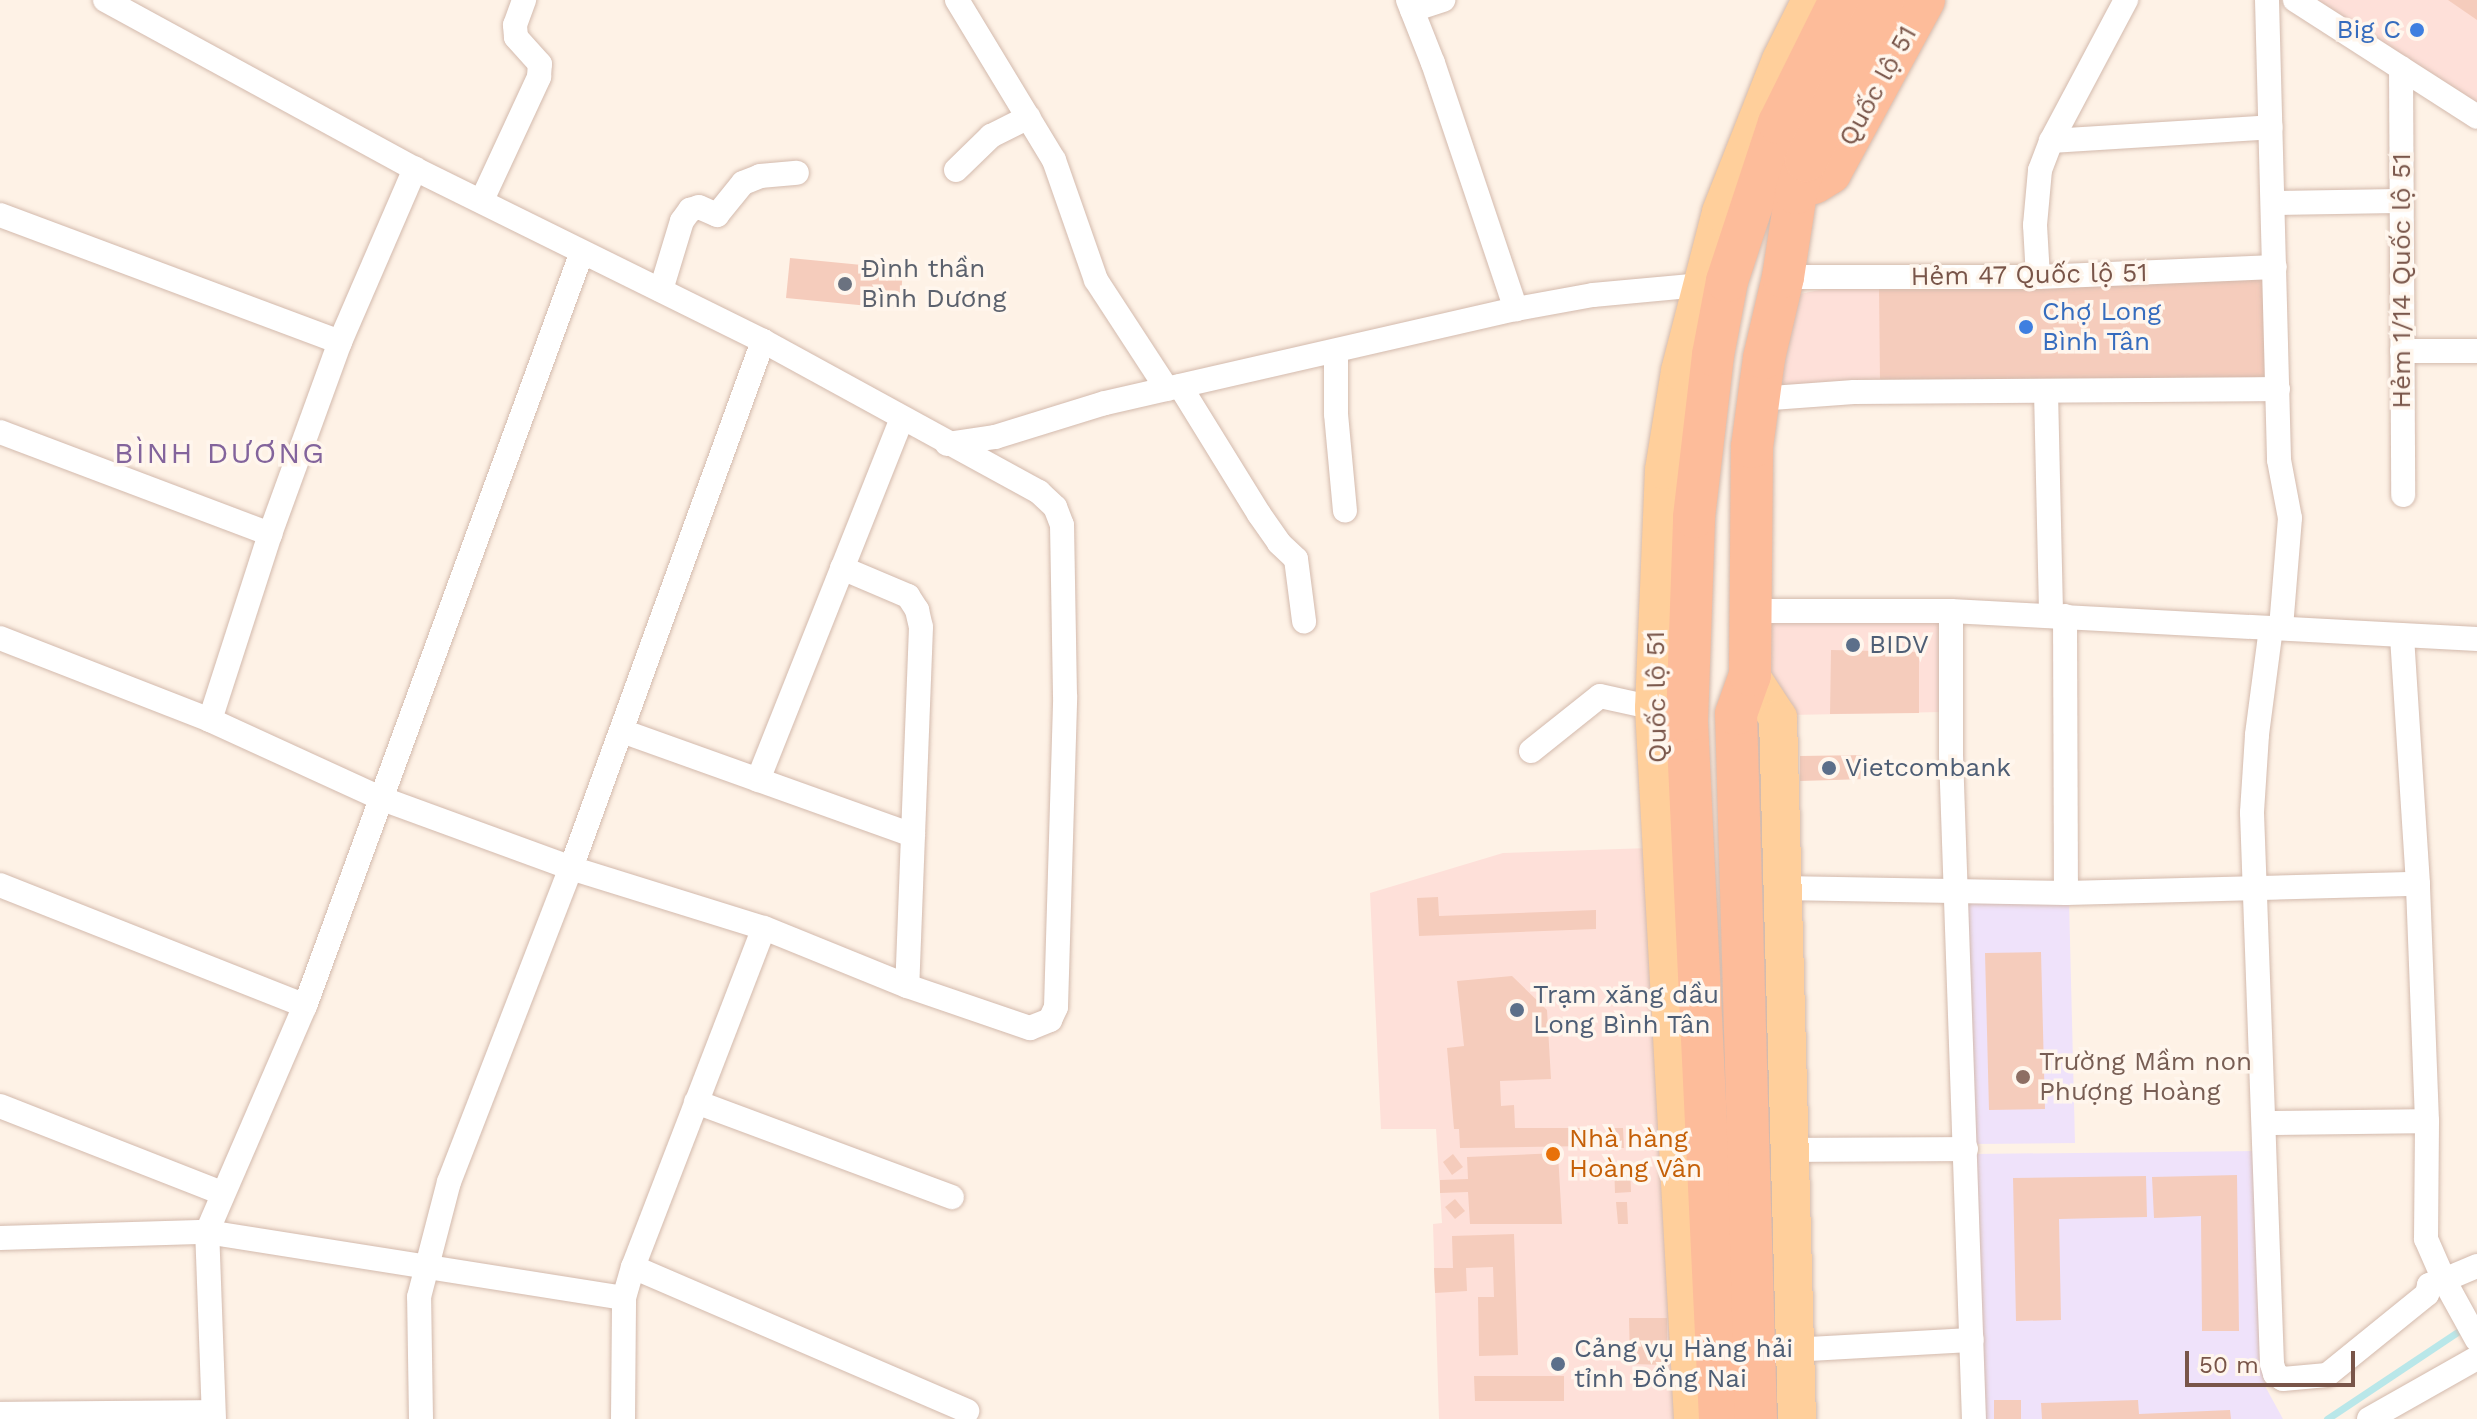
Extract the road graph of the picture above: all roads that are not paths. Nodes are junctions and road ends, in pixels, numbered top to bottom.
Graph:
1 (105, 0) edge
2 (524, 0) edge
3 (957, 0) edge
4 (1443, 0) edge
5 (1811, 0) edge
6 (1840, 0) edge
7 (1883, 0) edge
8 (1924, 0) edge
9 (2126, 0) edge
10 (2267, 0) edge
11 (2295, 0) edge
12 (1410, 5) edge
13 (2401, 68) junction
14 (1029, 117) junction
15 (2477, 117) edge
16 (2271, 127) junction
17 (2051, 141) junction
18 (415, 169) junction
19 (956, 170) dead end
20 (797, 173) dead end
21 (1796, 193) junction
22 (482, 200) junction
23 (2401, 201) junction
24 (2273, 203) junction
25 (0, 215) edge
26 (582, 252) junction
27 (2275, 267) junction
28 (1783, 277) junction
29 (2038, 277) junction
30 (1712, 287) junction
31 (661, 290) junction
32 (1516, 309) junction
33 (763, 341) junction
34 (340, 342) junction
35 (1336, 351) junction
36 (2402, 351) junction
37 (2477, 351) edge
38 (1174, 387) junction
39 (2278, 389) junction
40 (2046, 391) junction
41 (1758, 399) junction
42 (902, 419) junction
43 (0, 432) edge
44 (947, 444) junction
45 (2403, 495) dead end
46 (1345, 511) dead end
47 (270, 534) junction
48 (842, 568) junction
49 (1750, 611) junction
50 (1951, 611) junction
51 (2058, 616) junction
52 (1304, 621) dead end
53 (2276, 628) junction
54 (2402, 636) junction
55 (0, 638) edge
56 (2477, 639) edge
57 (1750, 675) junction
58 (1654, 708) junction
59 (210, 720) junction
60 (622, 731) junction
61 (1531, 751) dead end
62 (758, 780) junction
63 (380, 798) junction
64 (913, 835) junction
65 (571, 868) junction
66 (2418, 884) junction
67 (0, 885) edge
68 (1781, 888) junction
69 (2255, 890) junction
70 (1958, 891) junction
71 (2066, 893) junction
72 (764, 928) junction
73 (907, 986) junction
74 (305, 1006) junction
75 (696, 1102) junction
76 (0, 1106) edge
77 (2427, 1121) junction
78 (2266, 1123) junction
79 (1966, 1149) junction
80 (1789, 1150) junction
81 (222, 1193) junction
82 (952, 1197) dead end
83 (207, 1232) junction
84 (0, 1238) edge
85 (2477, 1266) edge
86 (426, 1267) junction
87 (633, 1267) junction
88 (2444, 1280) junction
89 (624, 1298) junction
90 (1972, 1340) junction
91 (2477, 1340) edge
92 (1795, 1349) junction
93 (1754, 1352) junction
94 (2477, 1358) edge
95 (967, 1411) dead end
96 (0, 1414) edge
97 (214, 1415) edge
98 (421, 1419) edge
99 (623, 1419) edge
100 (1693, 1419) edge
101 (1720, 1419) edge
102 (1756, 1419) edge
103 (1797, 1419) edge
104 (1974, 1419) edge
105 (2369, 1419) edge

1 - 18 street
2 - 22 street
3 - 14 street
4 - 12 street
5 - 30 main road, Quốc lộ 51
6 - 30 highway, Quốc lộ 51
7 - 21 highway
8 - 21 highway, Quốc lộ 51
9 - 17 street
10 - 16 street
11 - 13 street
12 - 32 street
13 - 15 street
13 - 23 street, Hẻm 1/14 Quốc lộ 51
14 - 19 street
14 - 38 street
16 - 17 street
16 - 24 street
17 - 29 street
18 - 22 street
18 - 34 street
20 - 31 street
21 - 28 highway
22 - 26 street
23 - 24 street
23 - 36 street, Hẻm 1/14 Quốc lộ 51
24 - 27 street
25 - 34 street
26 - 31 street
26 - 63 street
27 - 29 street, Hẻm 47 Quốc lộ 51
27 - 39 street
28 - 29 street, Hẻm 47 Quốc lộ 51
28 - 41 highway
30 - 32 street
30 - 58 main road, Quốc lộ 51
30 - 101 highway, Quốc lộ 51
31 - 33 street
32 - 35 street
33 - 42 street
33 - 60 street
34 - 47 street
35 - 38 street
35 - 46 street
36 - 37 street
36 - 45 street, Hẻm 1/14 Quốc lộ 51
38 - 44 street
38 - 52 street
39 - 40 street
39 - 53 street
40 - 41 street
40 - 51 street
41 - 49 highway
42 - 44 street
42 - 48 street
43 - 47 street
44 - 73 street
47 - 59 street
48 - 62 street
48 - 64 street
49 - 50 street
49 - 57 highway
50 - 51 street
50 - 70 street
51 - 53 street
51 - 71 street
53 - 54 street
53 - 69 street
54 - 56 street
54 - 66 street
55 - 59 street
57 - 68 main road
57 - 93 highway
58 - 61 street
58 - 100 main road, Quốc lộ 51
59 - 63 street
60 - 62 street
60 - 65 street
62 - 64 street
63 - 65 street
63 - 74 street
64 - 73 street
65 - 72 street
65 - 86 street
66 - 69 street
66 - 77 street
67 - 74 street
68 - 70 street
68 - 80 main road
69 - 71 street
69 - 78 street
70 - 71 street
70 - 79 street
72 - 73 street
72 - 75 street
74 - 81 street
75 - 82 street
75 - 87 street
76 - 81 street
77 - 78 street
77 - 88 street
78 - 88 street
79 - 80 street
79 - 90 street
80 - 92 main road
81 - 83 street
83 - 84 street
83 - 86 street
83 - 97 street
85 - 88 street
86 - 89 street
86 - 98 street
87 - 89 street
87 - 95 street
88 - 91 street
89 - 99 street
90 - 92 street
90 - 104 street
92 - 93 street
92 - 103 main road
93 - 102 highway
94 - 105 street
96 - 97 street

